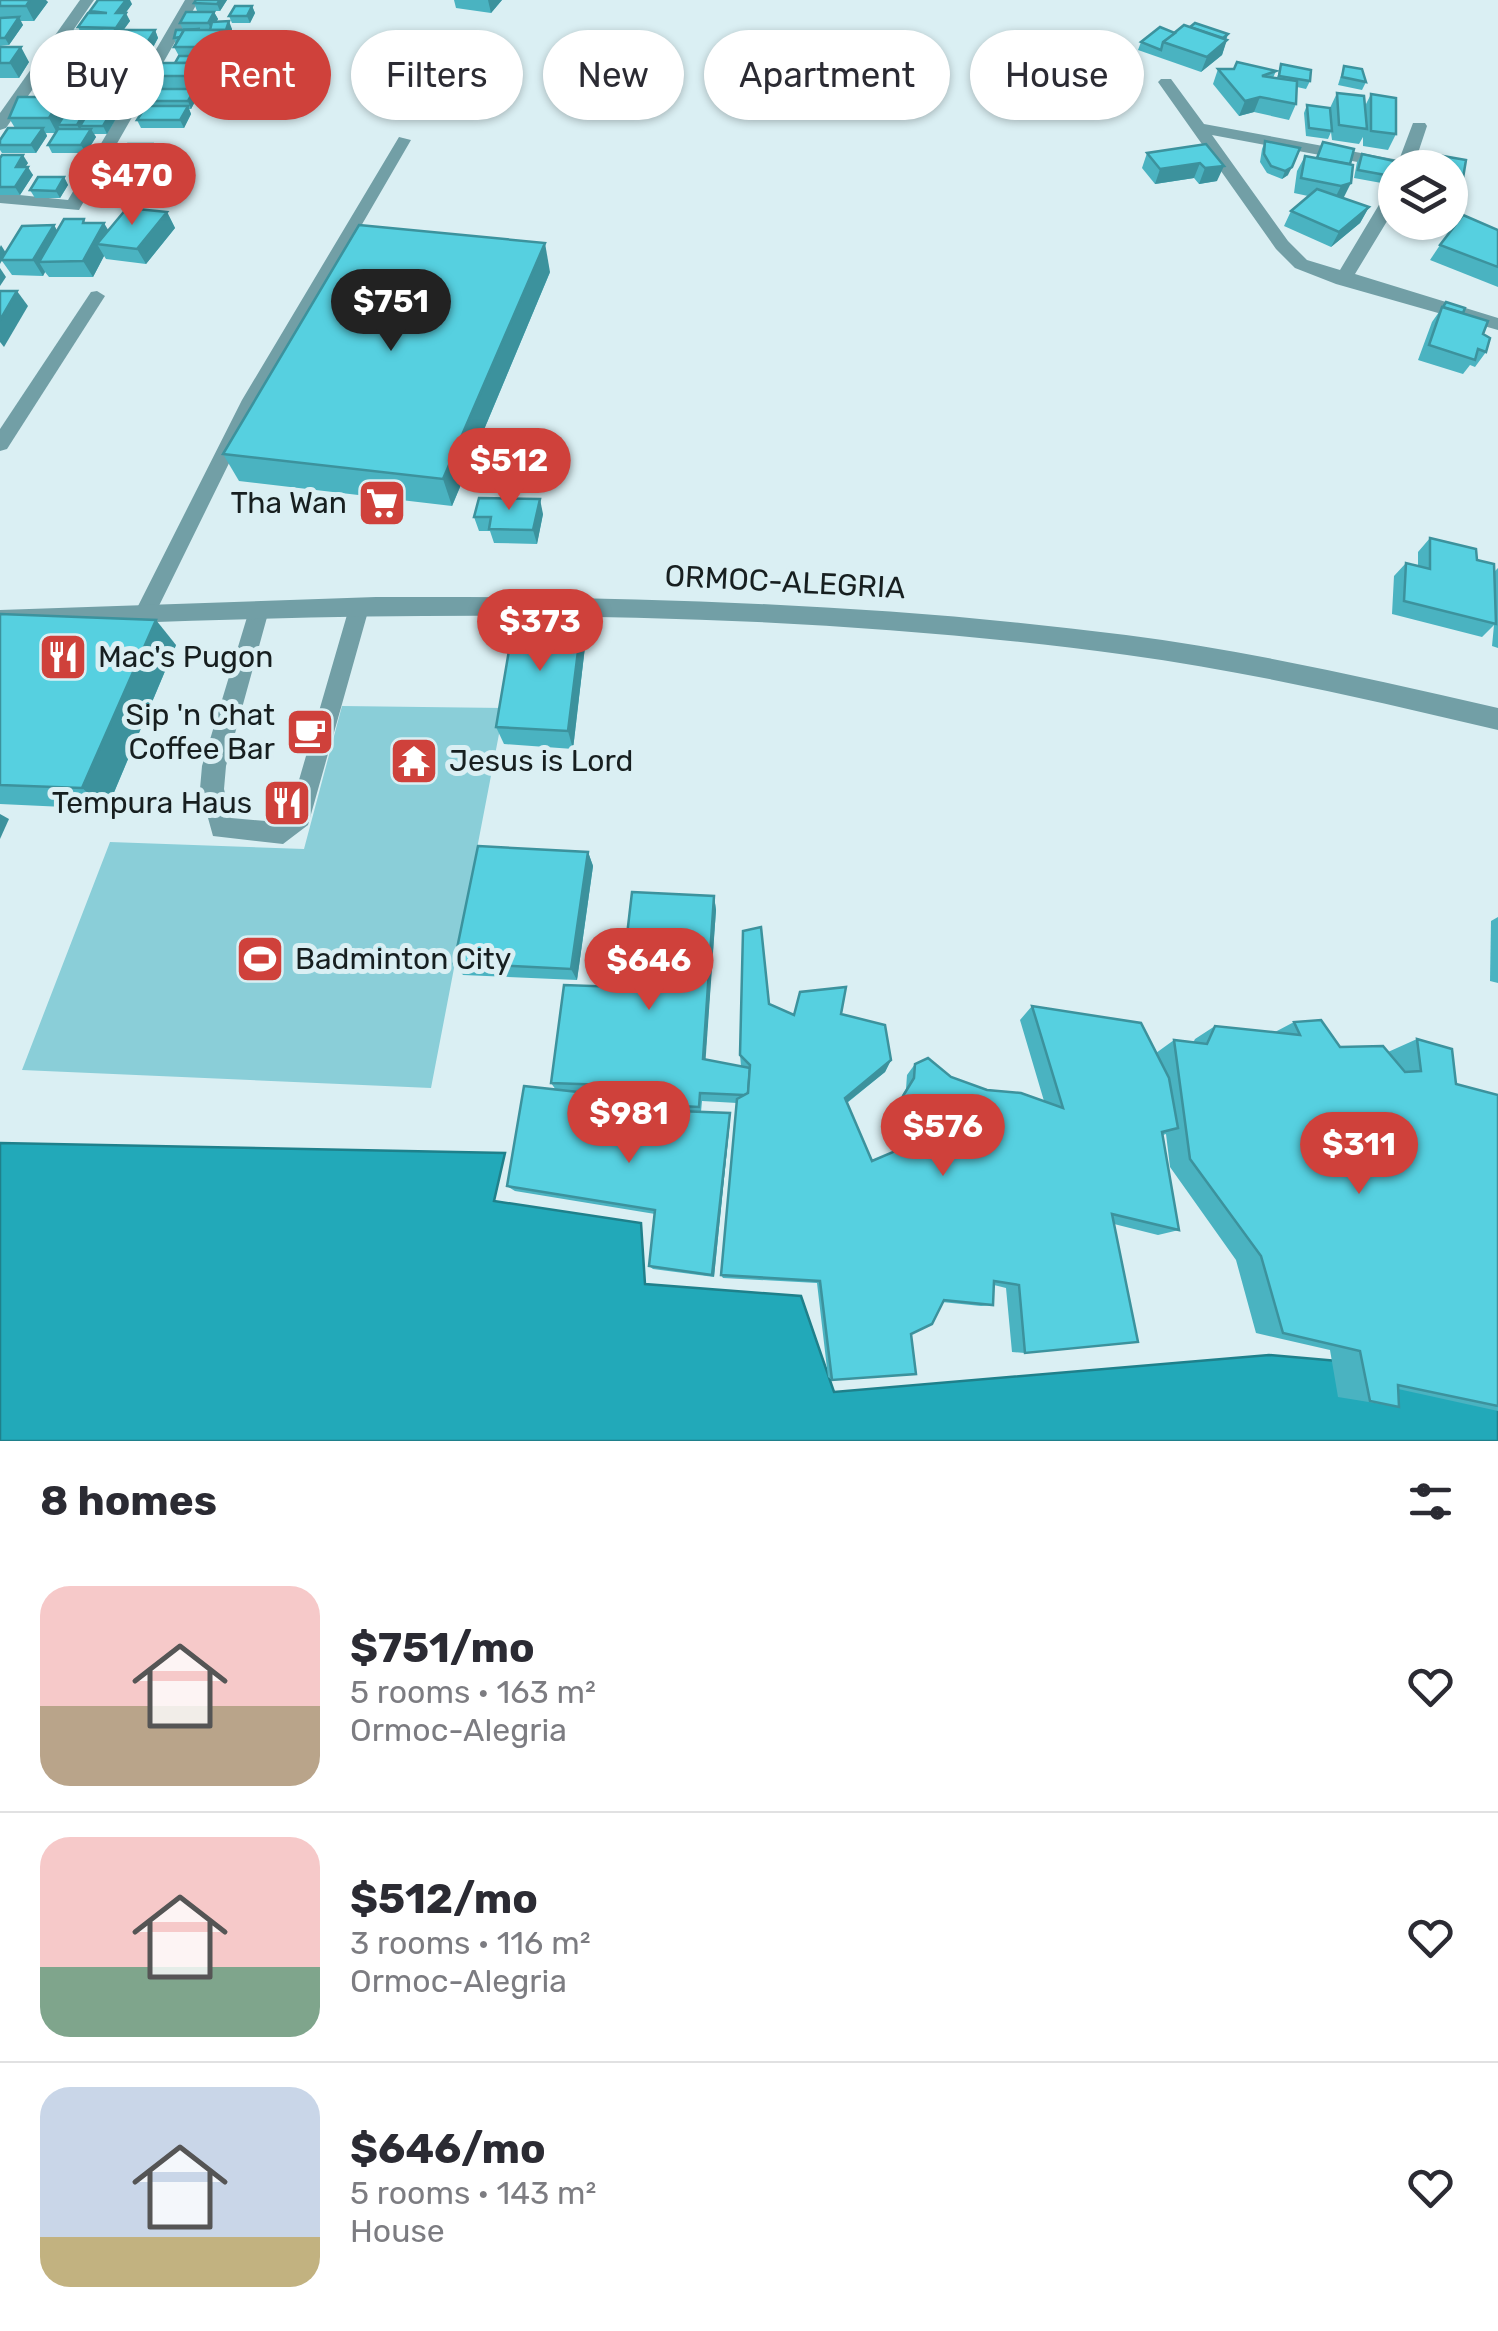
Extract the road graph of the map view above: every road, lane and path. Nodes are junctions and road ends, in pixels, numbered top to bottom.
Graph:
1 (87, 0) edge
2 (192, 0) edge
3 (1166, 82) dead end
4 (4, 116) edge
5 (1419, 126) dead end
6 (1199, 128) junction
7 (404, 140) dead end
8 (1410, 150) edge
9 (1378, 162) edge
10 (0, 198) edge
11 (1378, 221) edge
12 (1343, 280) junction
13 (97, 296) dead end
14 (1498, 324) edge
15 (0, 444) edge
16 (358, 608) junction
17 (258, 610) junction
18 (146, 612) junction
19 (0, 619) edge
20 (1498, 719) edge

1 - 4 street
2 - 10 street
3 - 6 street
5 - 8 street
6 - 9 street
6 - 12 street
7 - 18 lane
11 - 12 street
12 - 14 street
13 - 15 lane
16 - 17 street, ORMOC-ALEGRIA
16 - 17 lane
16 - 20 street, ORMOC-ALEGRIA
17 - 18 street, ORMOC-ALEGRIA
18 - 19 street, ORMOC-ALEGRIA

